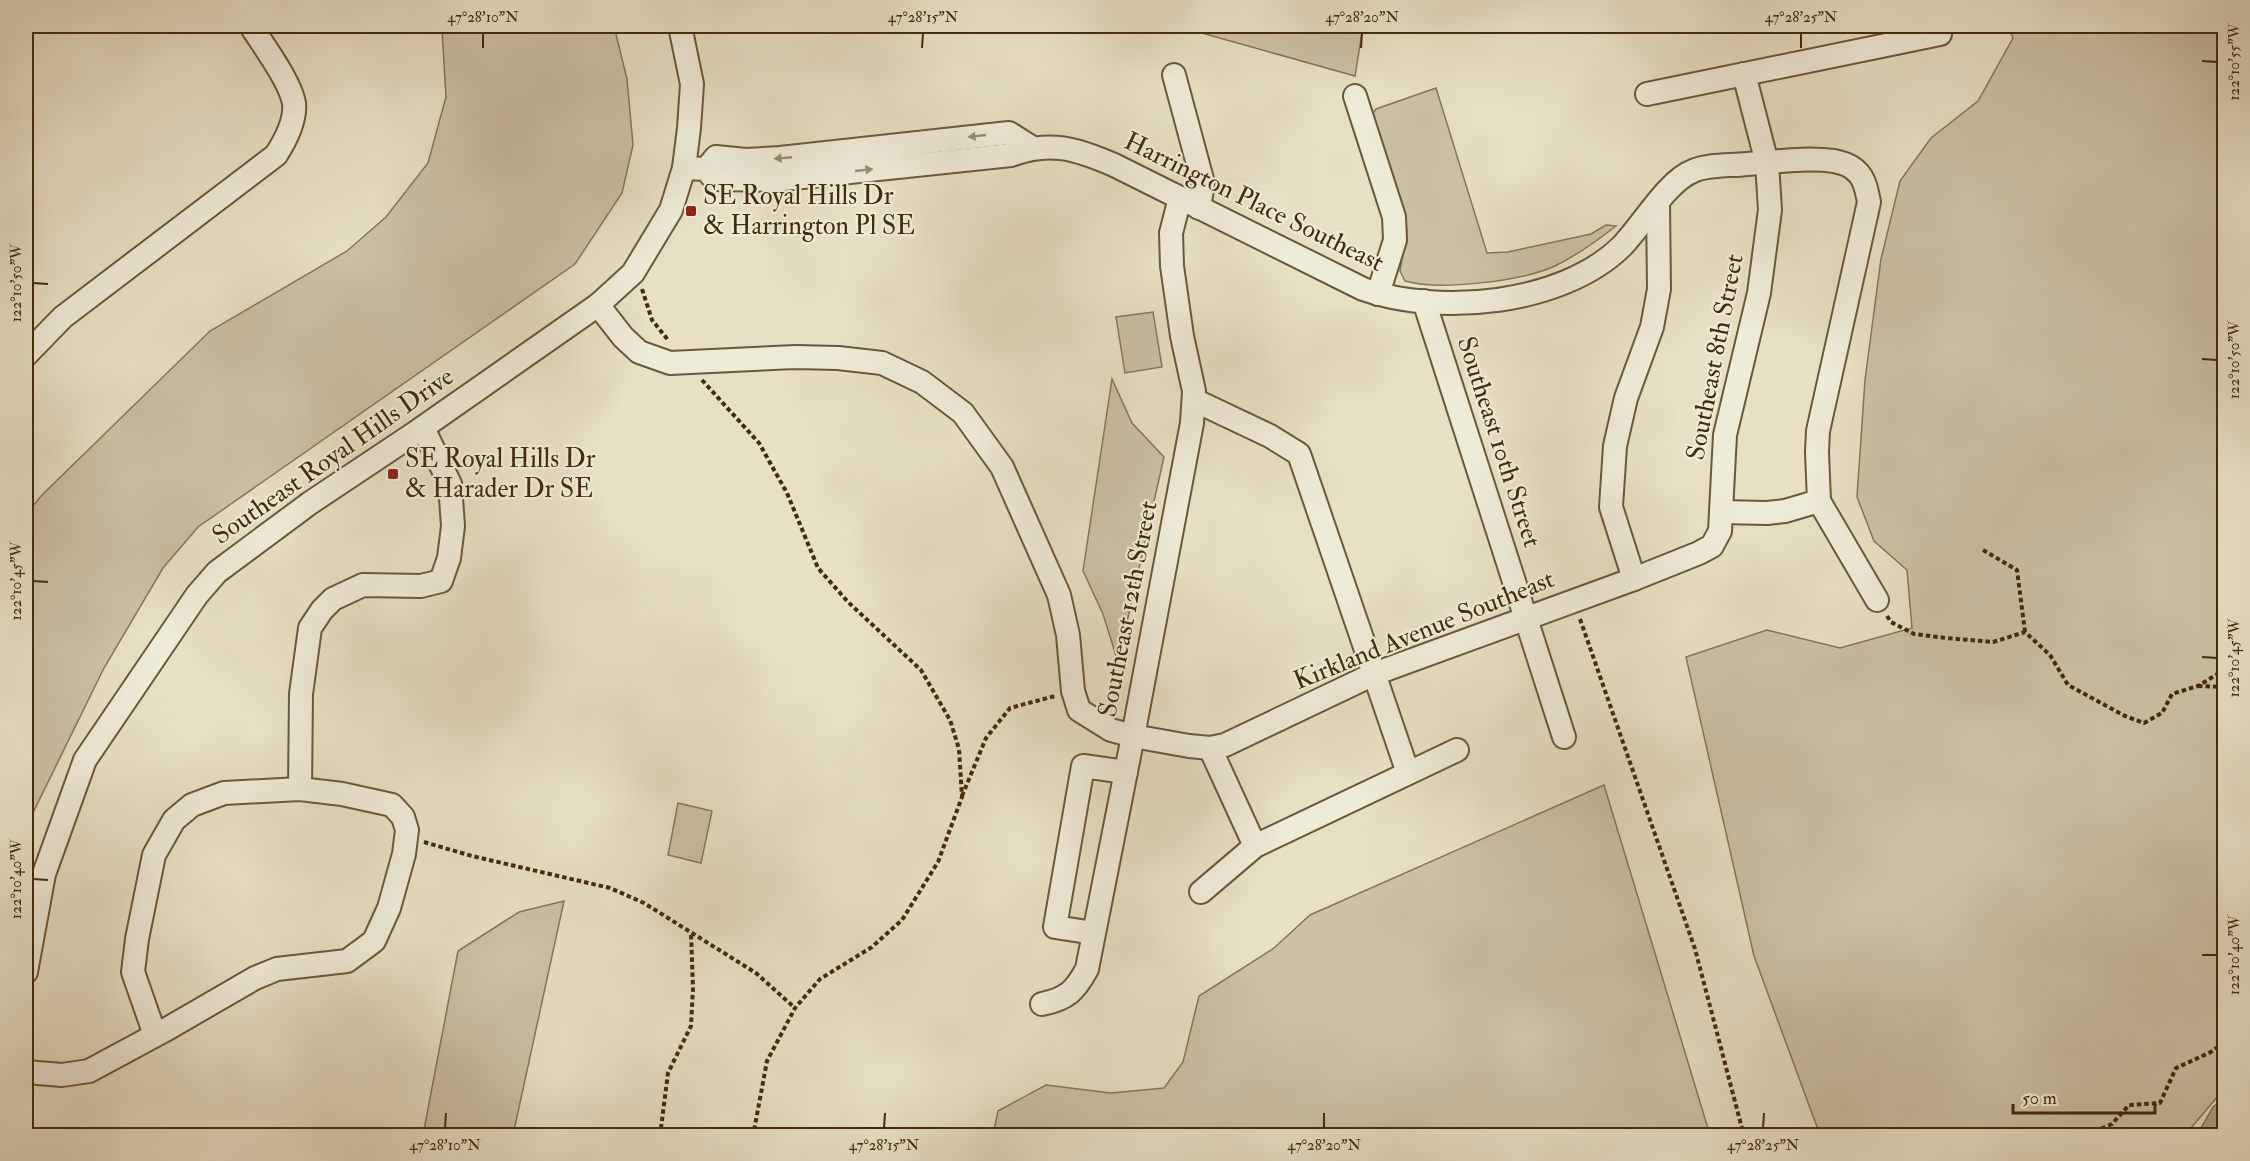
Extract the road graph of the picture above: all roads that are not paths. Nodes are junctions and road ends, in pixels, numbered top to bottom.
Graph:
1 (251, 26) edge
2 (680, 26) edge
3 (1940, 34) dead end
4 (1743, 74) junction
5 (1174, 75) dead end
6 (1647, 94) dead end
7 (1355, 96) dead end
8 (1767, 163) junction
9 (684, 168) junction
10 (1190, 203) junction
11 (1658, 203) junction
12 (1378, 294) junction
13 (1424, 302) junction
14 (598, 305) junction
15 (26, 355) edge
16 (1194, 400) junction
17 (423, 428) junction
18 (1819, 501) junction
19 (1721, 512) junction
20 (1699, 553) joint
21 (1634, 579) junction
22 (1877, 600) road end
23 (1526, 619) junction
24 (1374, 674) junction
25 (1133, 736) junction
26 (1564, 736) dead end
27 (1210, 748) junction
28 (1457, 750) dead end
29 (1126, 772) junction
30 (1408, 773) junction
31 (300, 789) junction
32 (1255, 846) junction
33 (1201, 892) dead end
34 (1094, 933) junction
35 (26, 972) edge
36 (1042, 1004) dead end
37 (155, 1035) junction
38 (26, 1072) edge

1 - 15 street
2 - 9 street, Southeast Royal Hills Drive
3 - 4 street
4 - 6 street
4 - 8 street, Southeast 8th Street
5 - 10 street, Southeast 12th Street
7 - 12 street
8 - 11 street, Harrington Place Southeast
8 - 18 street, Harrington Place Southeast
8 - 19 street, Southeast 8th Street
9 - 10 street, Harrington Place Southeast
9 - 14 street, Southeast Royal Hills Drive
10 - 12 street, Harrington Place Southeast
10 - 16 street, Southeast 12th Street
11 - 13 street, Harrington Place Southeast
11 - 21 street
12 - 13 street, Harrington Place Southeast
13 - 23 street, Southeast 10th Street
14 - 17 street, Southeast Royal Hills Drive
14 - 25 street, Kirkland Avenue Southeast
16 - 24 street
16 - 25 street, Southeast 12th Street
17 - 31 street
17 - 35 street, Southeast Royal Hills Drive
18 - 19 street
18 - 22 street
19 - 20 street, Southeast 8th Street
20 - 21 street, Kirkland Avenue Southeast
21 - 23 street, Kirkland Avenue Southeast
23 - 24 street, Kirkland Avenue Southeast
23 - 26 street, Southeast 10th Street
24 - 27 street, Kirkland Avenue Southeast
24 - 30 street
25 - 27 street, Kirkland Avenue Southeast
25 - 29 street, Southeast 12th Street
27 - 32 street
28 - 30 street
29 - 34 street, Southeast 12th Street
29 - 34 street
30 - 32 street
31 - 37 street
31 - 37 street
32 - 33 street
34 - 36 street, Southeast 12th Street
37 - 38 street

